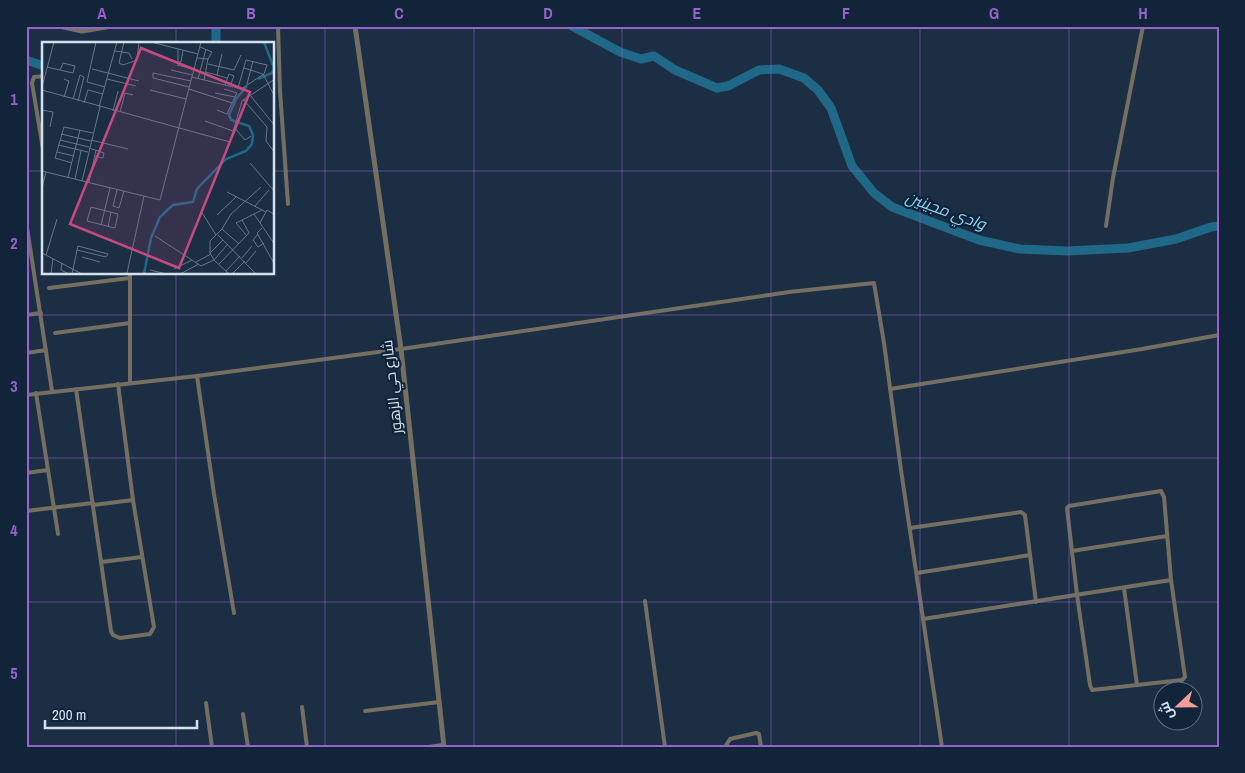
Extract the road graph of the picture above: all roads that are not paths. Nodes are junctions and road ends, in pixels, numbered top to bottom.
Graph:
1 (60, 26) edge
2 (112, 26) edge
3 (278, 26) edge
4 (355, 26) edge
5 (1143, 26) edge
6 (42, 76) edge
7 (42, 143) edge
8 (288, 204) dead end
9 (26, 221) edge
10 (1106, 226) dead end
11 (130, 276) edge
12 (49, 288) dead end
13 (41, 312) junction
14 (26, 314) edge
15 (130, 324) junction
16 (56, 333) dead end
17 (1219, 335) edge
18 (401, 349) junction
19 (46, 350) junction
20 (26, 353) edge
21 (197, 376) junction
22 (130, 383) junction
23 (118, 384) junction
24 (76, 388) junction
25 (890, 389) junction
26 (52, 391) junction
27 (36, 394) junction
28 (26, 395) edge
29 (48, 470) junction
30 (26, 473) edge
31 (133, 500) junction
32 (93, 504) junction
33 (54, 508) junction
34 (26, 511) edge
35 (910, 528) junction
36 (58, 534) dead end
37 (1167, 536) junction
38 (1072, 551) junction
39 (1030, 555) junction
40 (142, 557) junction
41 (101, 562) junction
42 (917, 573) junction
43 (1171, 580) junction
44 (1124, 588) junction
45 (1077, 595) junction
46 (645, 601) dead end
47 (1036, 602) junction
48 (234, 613) dead end
49 (923, 619) junction
50 (1137, 685) junction
51 (439, 702) junction
52 (206, 703) dead end
53 (302, 707) dead end
54 (365, 711) dead end
55 (243, 714) dead end
56 (443, 746) edge
57 (212, 747) edge
58 (248, 747) edge
59 (307, 747) edge
60 (428, 747) edge
61 (665, 747) edge
62 (725, 747) edge
63 (761, 747) edge
64 (942, 747) edge

1 - 2 street
3 - 8 street
4 - 18 street, شارع حي الزهور
5 - 10 street
6 - 7 street
9 - 13 street
11 - 12 street
11 - 15 street
13 - 14 street
13 - 19 street
15 - 16 street
15 - 22 street
17 - 25 street
18 - 21 street
18 - 25 street
18 - 51 street, شارع حي الزهور
19 - 20 street
19 - 26 street
21 - 22 street
21 - 48 street
22 - 23 street
23 - 24 street
23 - 31 street
24 - 26 street
24 - 32 street
25 - 35 street
26 - 27 street
27 - 28 street
27 - 29 street
29 - 30 street
29 - 33 street
31 - 32 street
31 - 40 street
32 - 33 street
32 - 41 street
33 - 34 street
33 - 36 street
35 - 39 street
35 - 42 street
37 - 38 street
37 - 38 street
37 - 43 street
38 - 45 street
39 - 42 street
39 - 47 street
40 - 41 street
40 - 41 street
42 - 49 street
43 - 44 street
43 - 50 street
44 - 45 street
44 - 50 street
45 - 47 street
45 - 50 street
46 - 61 street
47 - 49 street
49 - 64 street
51 - 54 street
51 - 56 street, شارع حي الزهور
52 - 57 street
53 - 59 street
55 - 58 street
56 - 60 street
62 - 63 street

